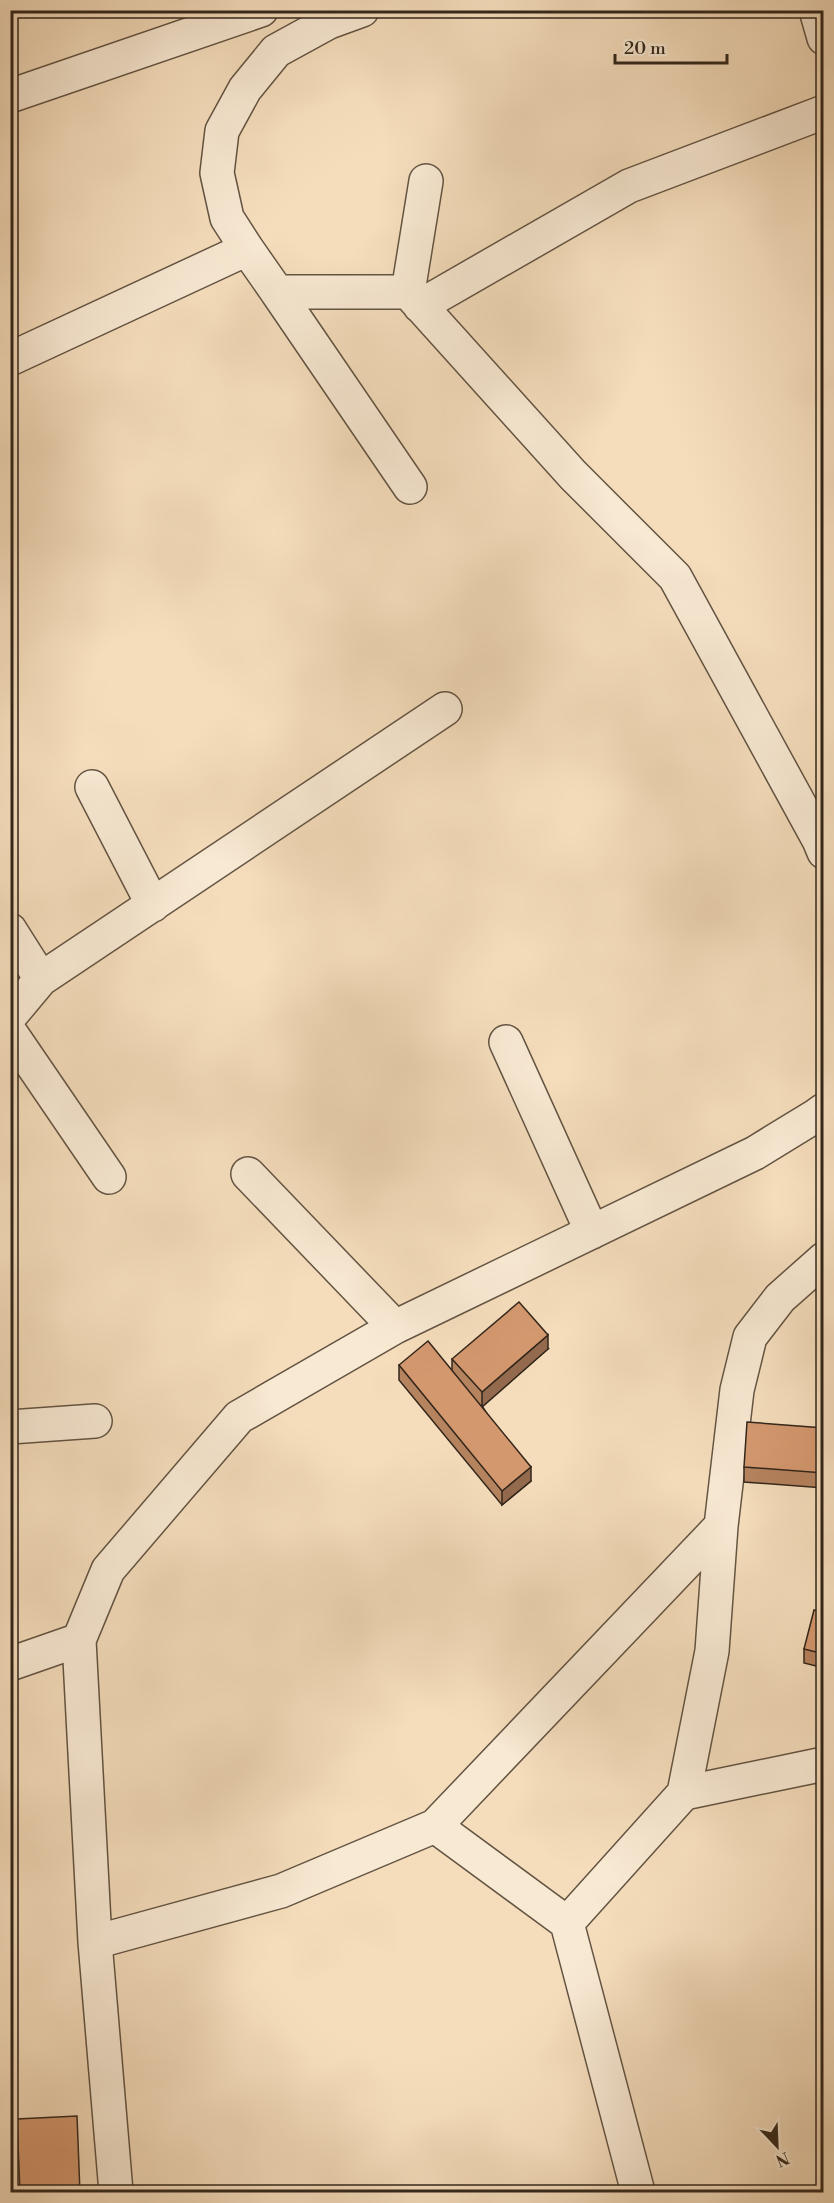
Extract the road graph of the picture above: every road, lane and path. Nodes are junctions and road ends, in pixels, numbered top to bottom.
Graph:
1 (261, 10) edge
2 (362, 10) edge
3 (816, 10) edge
4 (824, 38) edge
5 (10, 96) edge
6 (824, 112) edge
7 (426, 181) dead end
8 (247, 249) junction
9 (277, 292) junction
10 (414, 299) junction
11 (10, 359) edge
12 (410, 487) dead end
13 (445, 709) dead end
14 (92, 787) dead end
15 (824, 852) edge
16 (153, 904) junction
17 (10, 930) edge
18 (41, 979) junction
19 (10, 1016) edge
20 (10, 1032) edge
21 (506, 1042) dead end
22 (824, 1110) edge
23 (248, 1174) dead end
24 (109, 1177) dead end
25 (592, 1232) junction
26 (824, 1259) edge
27 (395, 1327) junction
28 (95, 1422) dead end
29 (10, 1427) edge
30 (721, 1526) junction
31 (79, 1640) junction
32 (10, 1664) edge
33 (824, 1764) edge
34 (684, 1793) junction
35 (435, 1826) junction
36 (567, 1923) junction
37 (95, 1942) junction
38 (116, 2193) edge
39 (638, 2193) edge

1 - 5 street
2 - 8 street
3 - 4 street
6 - 10 street
7 - 10 street
8 - 9 street
8 - 11 street
9 - 10 street
9 - 12 street
10 - 15 street
13 - 16 street
14 - 16 street
16 - 18 street
17 - 18 street
18 - 19 street
20 - 24 street
21 - 25 street
22 - 25 street
23 - 27 street
25 - 27 street
26 - 30 street
27 - 31 street
28 - 29 street
30 - 34 street
30 - 35 street
31 - 32 street
31 - 37 street
33 - 34 street
34 - 36 street
35 - 36 street
35 - 37 street
36 - 39 street
37 - 38 street

